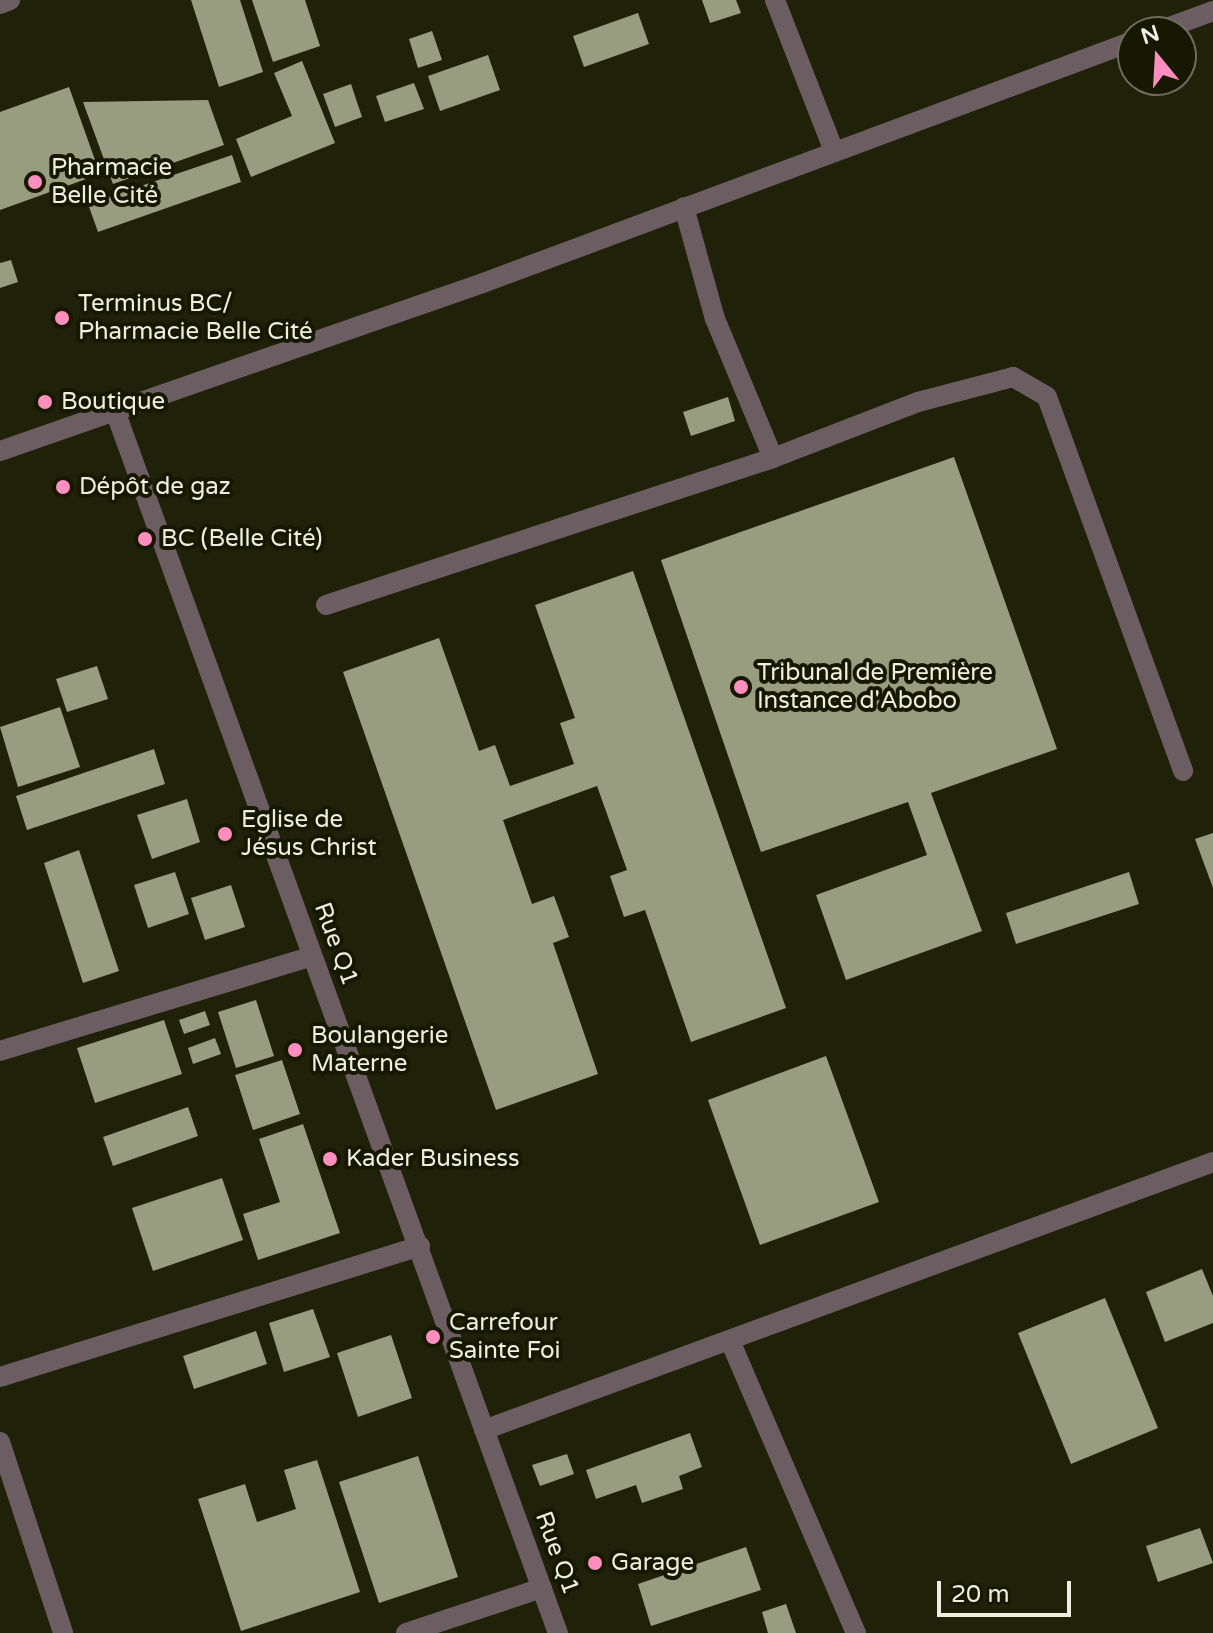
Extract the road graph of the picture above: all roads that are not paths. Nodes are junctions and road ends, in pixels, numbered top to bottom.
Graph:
1 (10, 0) edge
2 (775, 0) edge
3 (0, 4) edge
4 (1117, 47) edge
5 (834, 151) junction
6 (684, 207) junction
7 (114, 408) junction
8 (0, 451) edge
9 (773, 458) junction
10 (326, 605) dead end
11 (1183, 771) dead end
12 (312, 956) junction
13 (0, 1051) edge
14 (1213, 1162) edge
15 (420, 1246) junction
16 (731, 1343) junction
17 (0, 1377) edge
18 (484, 1430) junction
19 (0, 1442) edge
20 (542, 1588) junction
21 (63, 1633) edge
22 (406, 1633) edge
23 (558, 1633) edge
24 (856, 1633) edge

1 - 3 street
2 - 5 street
4 - 5 street
5 - 6 street
6 - 7 street
6 - 9 street
7 - 8 street
7 - 12 street, Rue Q1
9 - 10 street
9 - 11 street
12 - 13 street
12 - 15 street, Rue Q1
14 - 16 street
15 - 17 street
15 - 18 street, Rue Q1
16 - 18 street
16 - 24 street
18 - 20 street, Rue Q1
19 - 21 street
20 - 22 street
20 - 23 street, Rue Q1

